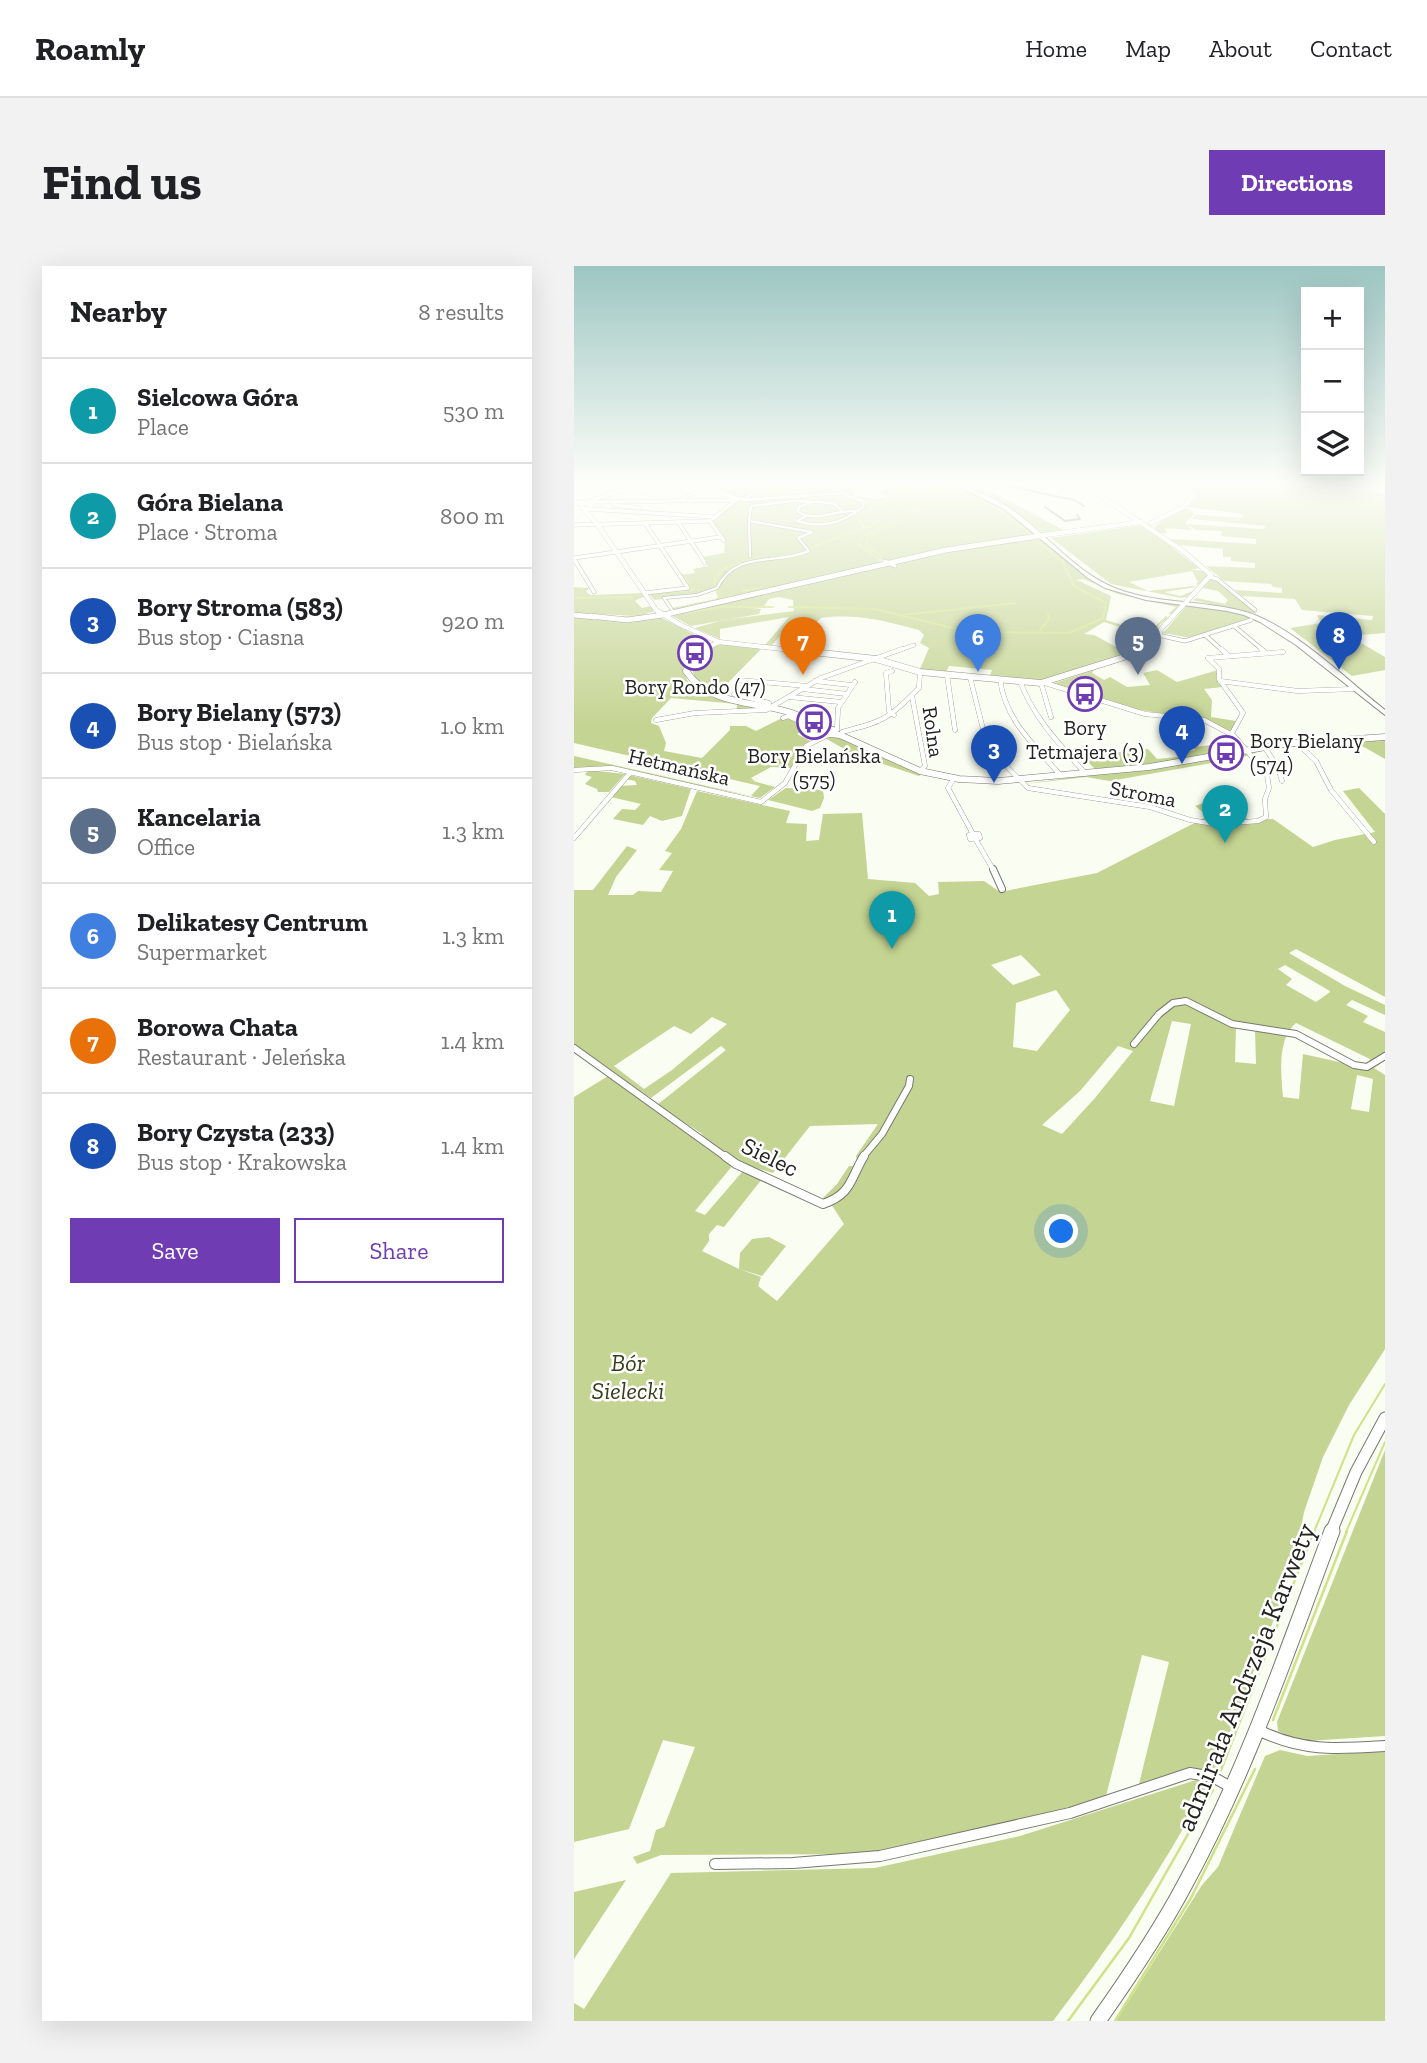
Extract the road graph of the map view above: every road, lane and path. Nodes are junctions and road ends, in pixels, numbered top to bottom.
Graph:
1 (577, 564) edge
2 (625, 564) edge
3 (672, 564) edge
4 (739, 564) edge
5 (886, 564) edge
6 (1075, 564) edge
7 (1196, 564) edge
8 (1210, 575) junction
9 (594, 592) dead end
10 (645, 593) junction
11 (1186, 601) junction
12 (1255, 610) dead end
13 (663, 613) junction
14 (574, 615) edge
15 (1251, 621) dead end
16 (1234, 626) junction
17 (1158, 635) junction
18 (1205, 635) junction
19 (707, 643) junction
20 (914, 645) dead end
21 (1283, 652) dead end
22 (1266, 653) junction
23 (1229, 656) junction
24 (876, 659) junction
25 (892, 671) dead end
26 (920, 672) junction
27 (947, 675) junction
28 (970, 677) junction
29 (737, 680) dead end
30 (1000, 680) junction
31 (815, 681) junction
32 (1020, 681) junction
33 (1220, 681) junction
34 (1043, 683) junction
35 (805, 688) junction
36 (1353, 689) junction
37 (734, 694) dead end
38 (847, 694) junction
39 (912, 696) junction
40 (788, 697) junction
41 (841, 702) junction
42 (769, 707) junction
43 (1385, 707) edge
44 (1385, 713) edge
45 (894, 715) junction
46 (1051, 717) dead end
47 (783, 718) dead end
48 (656, 720) dead end
49 (821, 729) junction
50 (955, 730) dead end
51 (836, 732) junction
52 (1231, 735) junction
53 (1385, 737) edge
54 (1296, 742) junction
55 (1264, 746) junction
56 (1246, 750) junction
57 (574, 770) edge
58 (920, 771) junction
59 (630, 773) junction
60 (1088, 773) junction
61 (1061, 776) junction
62 (954, 778) junction
63 (1019, 781) junction
64 (1282, 781) dead end
65 (574, 838) edge
66 (1374, 842) dead end
67 (1002, 889) dead end
68 (1134, 1044) dead end
69 (574, 1048) edge
70 (1385, 1056) edge
71 (910, 1079) dead end
72 (1385, 1418) edge
73 (1258, 1730) junction
74 (1385, 1746) edge
75 (1234, 1789) junction
76 (715, 1864) dead end
77 (1098, 2021) edge

1 - 9 street
2 - 10 street
3 - 10 street
4 - 13 street
5 - 13 main road
6 - 11 main road
7 - 8 street
8 - 11 street
8 - 12 street
10 - 13 street
11 - 17 street
11 - 36 main road
11 - 43 main road
13 - 14 main road
13 - 19 street
15 - 16 street
16 - 18 street
16 - 22 street
17 - 18 street
17 - 34 street
18 - 23 street
19 - 24 street
19 - 42 street
20 - 24 street
21 - 22 street
22 - 23 street
23 - 33 street
24 - 26 street
24 - 31 street
25 - 45 street
26 - 27 street
26 - 39 street
27 - 28 street
27 - 50 street
28 - 30 street
28 - 63 street
29 - 35 street
30 - 32 street
30 - 61 street
31 - 35 street
31 - 38 street
32 - 34 street
32 - 60 street
33 - 36 street
33 - 52 street
34 - 46 street
34 - 52 street
35 - 38 street
35 - 40 street
36 - 44 main road
37 - 42 street
38 - 41 street
39 - 45 street
39 - 58 street, Rolna
40 - 41 street
40 - 42 street
41 - 51 street
42 - 48 street
42 - 49 street
45 - 51 street
47 - 49 street
49 - 51 street
51 - 58 street
51 - 59 street, Hetmańska
52 - 56 street
53 - 54 street
54 - 55 street
54 - 66 street
55 - 56 street
55 - 64 street
56 - 60 street
56 - 63 street, Stroma
57 - 59 street, Hetmańska
58 - 62 street
59 - 65 street
60 - 61 street
61 - 63 street
62 - 63 street
62 - 67 street
68 - 70 street
69 - 71 street, Sielec
72 - 73 main road, admirała Andrzeja Karwety
73 - 74 street
73 - 75 main road, admirała Andrzeja Karwety
75 - 76 street
75 - 77 main road, admirała Andrzeja Karwety

